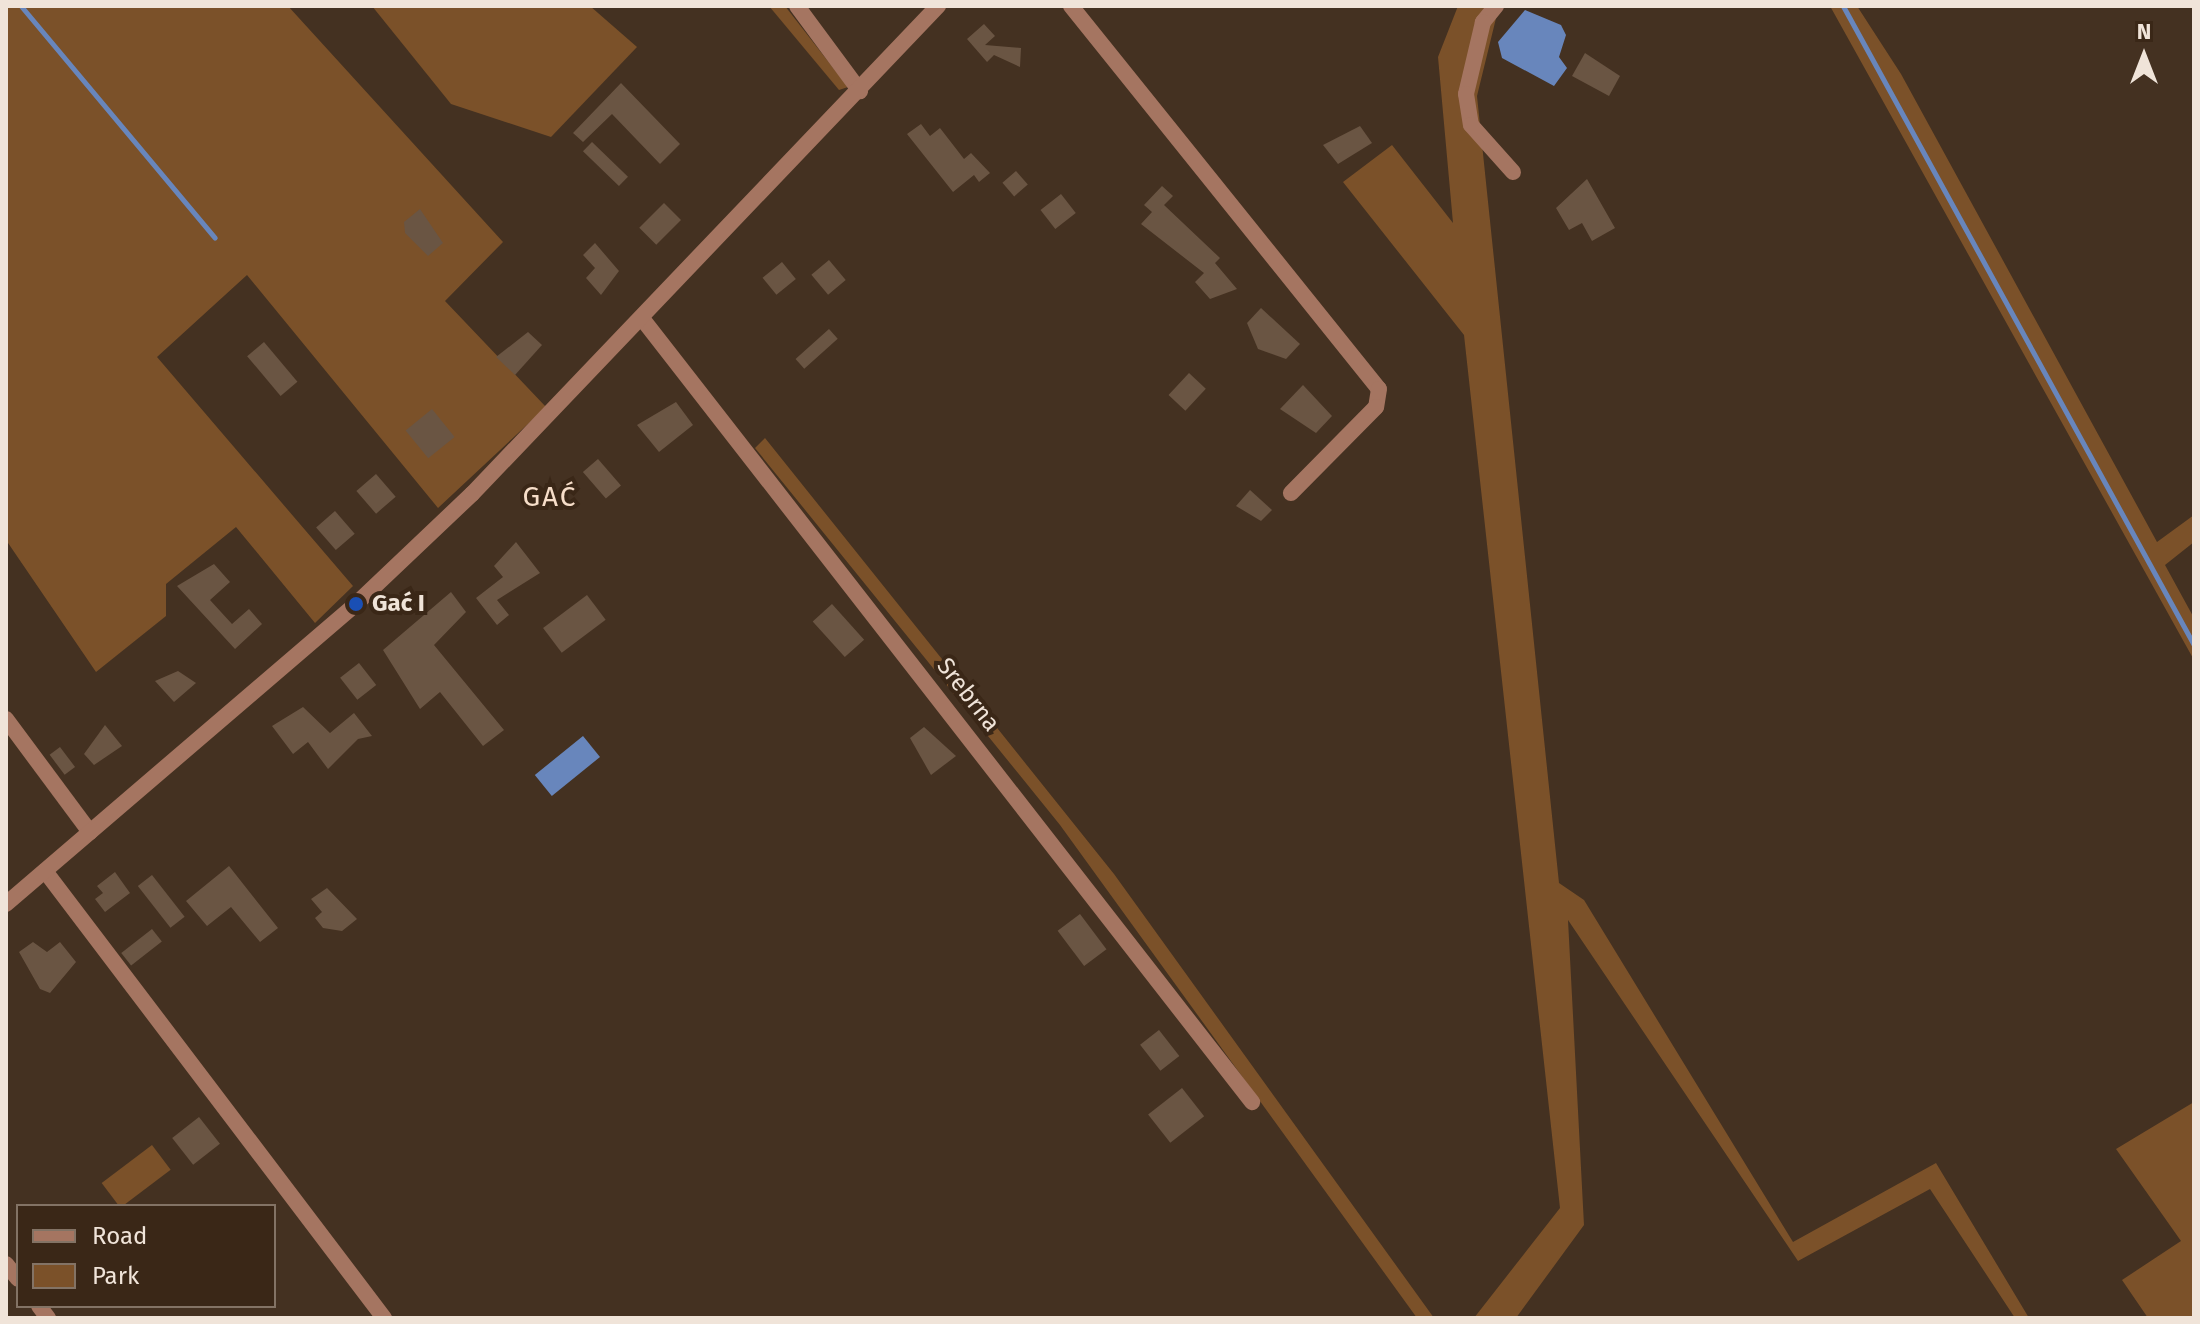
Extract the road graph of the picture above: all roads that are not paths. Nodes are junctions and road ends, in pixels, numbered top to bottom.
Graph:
1 (797, 6) edge
2 (938, 6) edge
3 (1071, 6) edge
4 (1496, 6) edge
5 (860, 91) junction
6 (1513, 172) dead end
7 (644, 321) junction
8 (1291, 493) dead end
9 (6, 719) edge
10 (90, 832) junction
11 (45, 871) junction
12 (6, 904) edge
13 (1252, 1102) dead end
14 (384, 1318) edge

1 - 5 street
2 - 5 street
3 - 8 street
4 - 6 street
5 - 7 street
7 - 10 street
7 - 13 street, Srebrna
9 - 10 street
10 - 11 street
11 - 12 street
11 - 14 street

